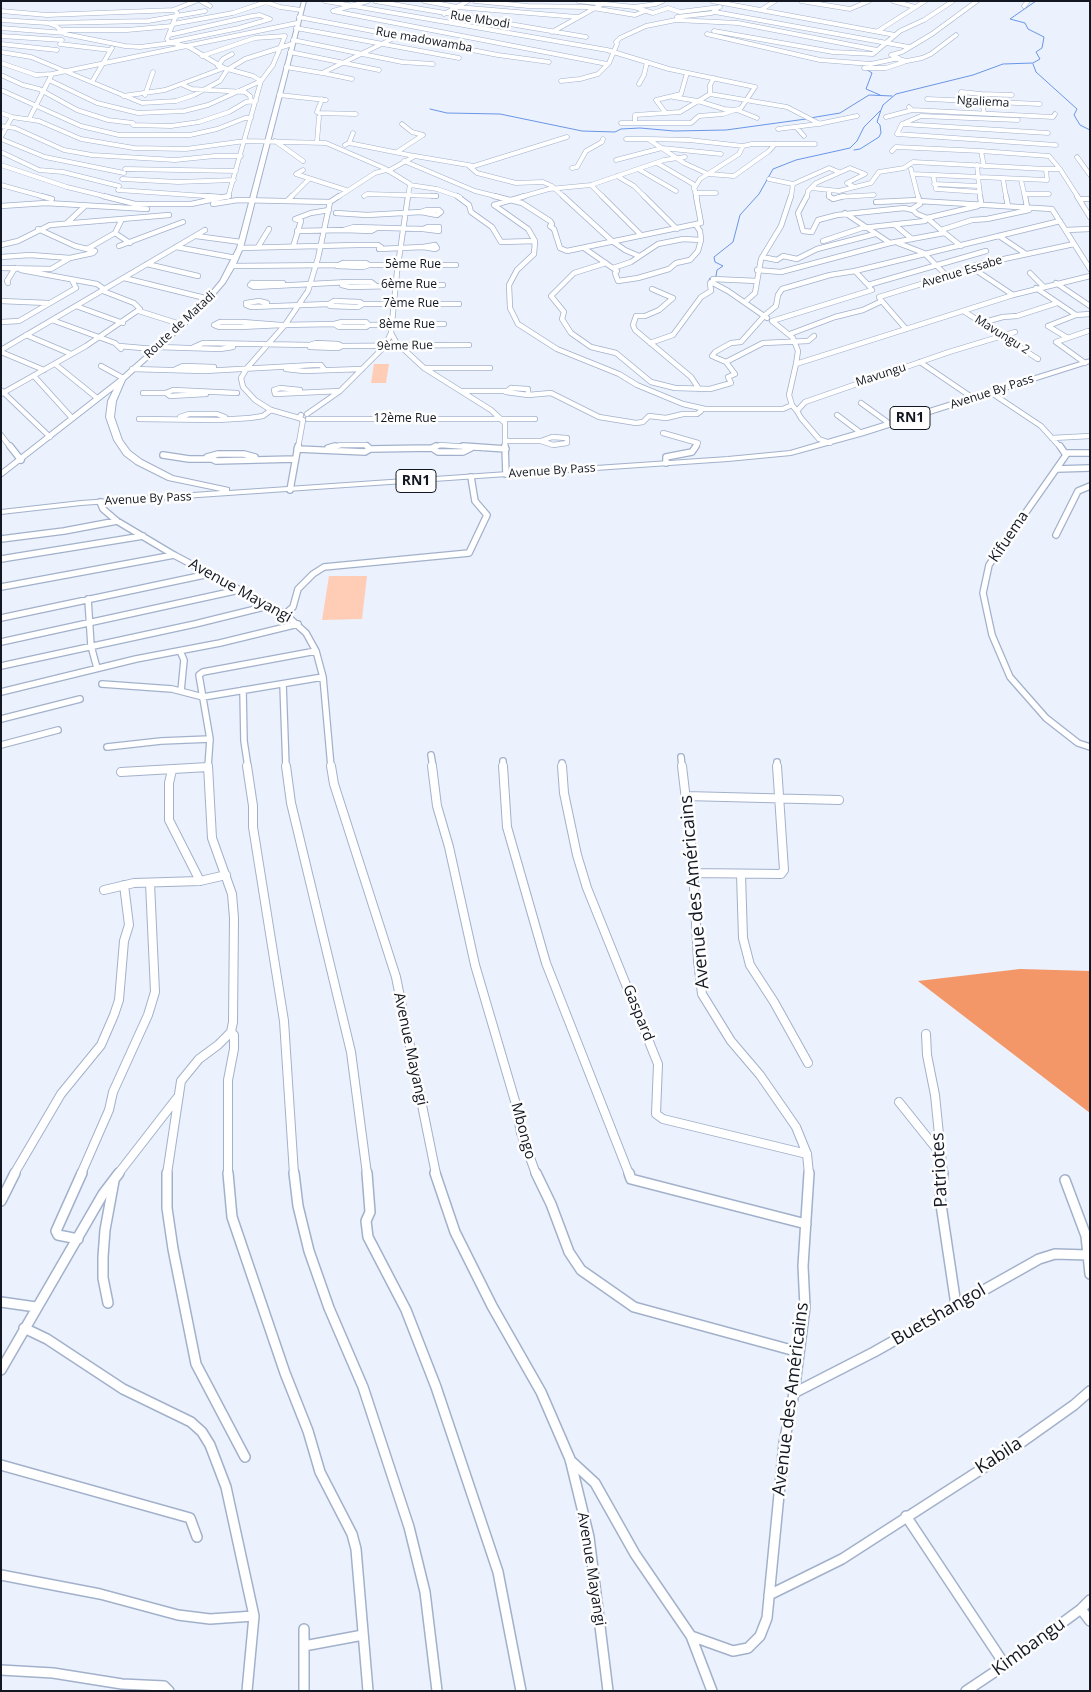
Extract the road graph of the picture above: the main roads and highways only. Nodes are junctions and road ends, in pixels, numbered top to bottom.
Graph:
1 (304, 1) edge
2 (1087, 362) edge
3 (123, 378) junction
4 (1, 475) edge
5 (190, 483) junction
6 (252, 492) junction
7 (185, 496) junction
8 (1, 512) edge

1 - 3 highway, Route de Matadi
2 - 6 highway, Avenue By Pass / RN1
3 - 4 highway, Route de Matadi
3 - 5 highway
5 - 6 highway
5 - 7 highway
6 - 7 highway, Avenue By Pass / RN1
7 - 8 highway, Avenue By Pass / RN1

